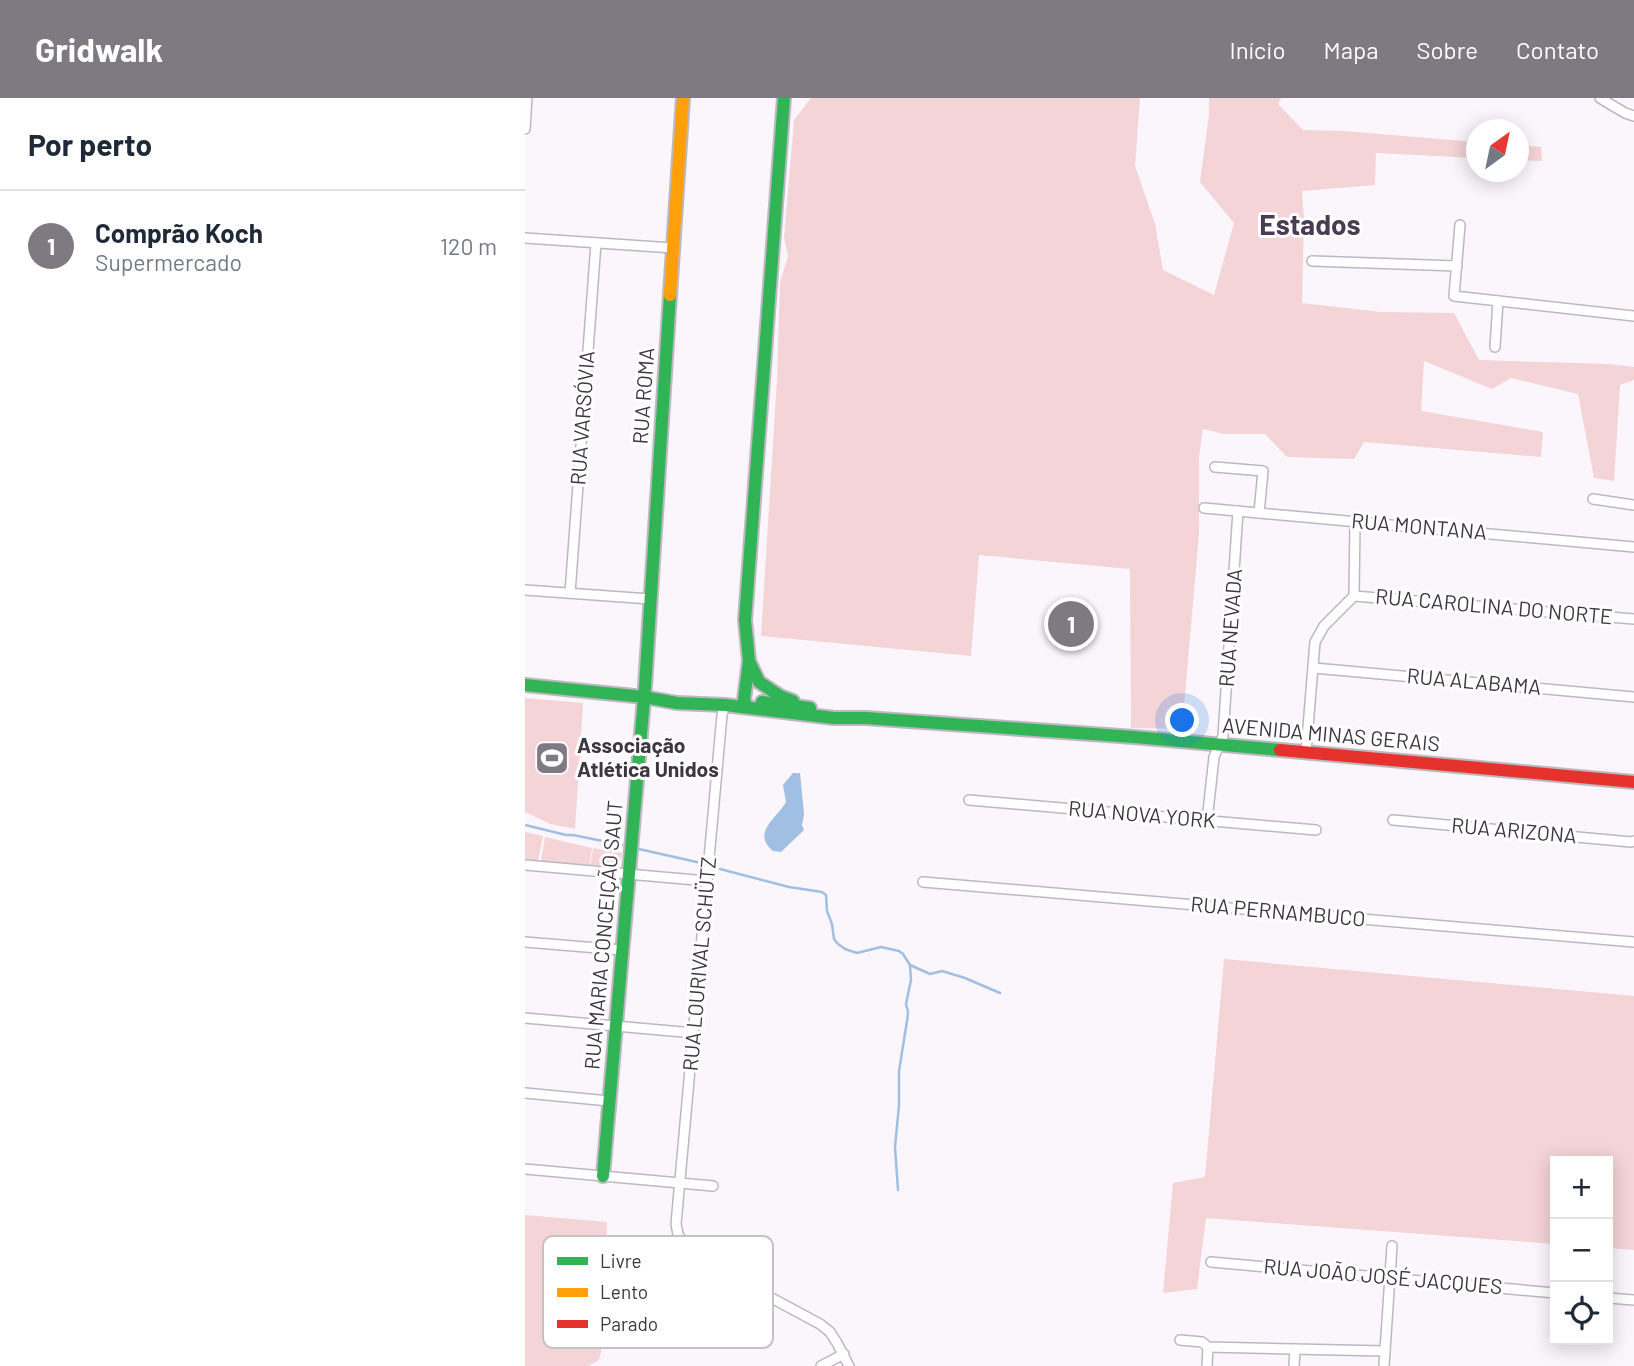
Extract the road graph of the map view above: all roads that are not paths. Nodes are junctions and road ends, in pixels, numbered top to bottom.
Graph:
1 (527, 98) edge
2 (683, 98) edge
3 (784, 98) edge
4 (1600, 98) edge
5 (1634, 116) edge
6 (525, 129) edge
7 (1460, 225) dead end
8 (525, 238) edge
9 (596, 243) junction
10 (673, 248) junction
11 (1312, 261) dead end
12 (1457, 266) junction
13 (1498, 301) junction
14 (1634, 316) edge
15 (1495, 347) dead end
16 (1215, 467) dead end
17 (1593, 499) dead end
18 (1634, 505) edge
19 (1204, 508) dead end
20 (1238, 511) junction
21 (1259, 513) junction
22 (1355, 522) junction
23 (1634, 547) edge
24 (525, 590) edge
25 (570, 593) junction
26 (1354, 596) junction
27 (650, 599) junction
28 (1634, 619) edge
29 (749, 661) junction
30 (1314, 668) junction
31 (759, 682) junction
32 (525, 685) edge
33 (647, 697) junction
34 (1634, 697) edge
35 (750, 704) junction
36 (725, 705) junction
37 (820, 710) junction
38 (857, 718) junction
39 (1219, 744) junction
40 (1306, 752) junction
41 (1634, 782) edge
42 (969, 800) dead end
43 (1393, 820) dead end
44 (1207, 821) junction
45 (1315, 830) dead end
46 (1634, 841) edge
47 (525, 865) edge
48 (629, 874) junction
49 (707, 881) junction
50 (923, 882) dead end
51 (525, 942) edge
52 (1634, 942) edge
53 (622, 950) junction
54 (525, 1018) edge
55 (615, 1026) junction
56 (694, 1033) junction
57 (525, 1093) edge
58 (609, 1101) junction
59 (525, 1170) edge
60 (603, 1176) junction
61 (680, 1183) junction
62 (713, 1186) dead end
63 (679, 1236) edge
64 (1392, 1246) dead end
65 (1211, 1262) dead end
66 (1390, 1278) junction
67 (1550, 1293) edge
68 (773, 1298) edge
69 (1613, 1298) edge
70 (1634, 1300) edge
71 (1180, 1340) dead end
72 (1208, 1347) junction
73 (1295, 1349) junction
74 (1385, 1351) junction
75 (844, 1354) junction
76 (821, 1366) edge
77 (849, 1366) edge
78 (1207, 1366) edge
79 (1294, 1366) edge
80 (1384, 1366) edge

1 - 6 street
2 - 10 street, RUA ROMA
3 - 29 street
4 - 5 street
7 - 12 street
8 - 9 street
9 - 10 street
9 - 25 street, RUA VARSÓVIA
10 - 27 street, RUA ROMA
11 - 12 street
12 - 13 street
13 - 14 street
13 - 15 street
16 - 21 street
17 - 18 street
19 - 20 street, RUA MONTANA
20 - 21 street, RUA MONTANA
20 - 39 street, RUA NEVADA
21 - 22 street, RUA MONTANA
22 - 23 street, RUA MONTANA
22 - 26 street
24 - 25 street
25 - 27 street
26 - 28 street, RUA CAROLINA DO NORTE
26 - 30 street
27 - 33 street, RUA ROMA
29 - 31 street
29 - 35 street
30 - 34 street, RUA ALABAMA
30 - 40 street
31 - 35 street
31 - 37 street
32 - 33 street, AVENIDA MINAS GERAIS
33 - 35 street, AVENIDA MINAS GERAIS
33 - 36 street, AVENIDA MINAS GERAIS
33 - 48 street, RUA MARIA CONCEIÇÃO SAUT
35 - 36 street, AVENIDA MINAS GERAIS
35 - 37 street, AVENIDA MINAS GERAIS
35 - 38 street, AVENIDA MINAS GERAIS
36 - 49 street, RUA LOURIVAL SCHÜTZ
37 - 38 street, AVENIDA MINAS GERAIS
38 - 39 street, AVENIDA MINAS GERAIS
39 - 40 street, AVENIDA MINAS GERAIS
39 - 44 street, RUA NEVADA
40 - 41 street, AVENIDA MINAS GERAIS
42 - 44 street, RUA NOVA YORK
43 - 46 street, RUA ARIZONA
44 - 45 street, RUA NOVA YORK
47 - 48 street
48 - 49 street
48 - 53 street, RUA MARIA CONCEIÇÃO SAUT
49 - 56 street, RUA LOURIVAL SCHÜTZ
50 - 52 street, RUA PERNAMBUCO
51 - 53 street
53 - 55 street, RUA MARIA CONCEIÇÃO SAUT
54 - 55 street
55 - 56 street
55 - 58 street, RUA MARIA CONCEIÇÃO SAUT
56 - 61 street, RUA LOURIVAL SCHÜTZ
57 - 58 street
58 - 60 street, RUA MARIA CONCEIÇÃO SAUT
59 - 60 street
60 - 61 street
61 - 62 street
61 - 63 street, RUA LOURIVAL SCHÜTZ
64 - 66 street
65 - 66 street, RUA JOÃO JOSÉ JACQUES
66 - 67 street, RUA JOÃO JOSÉ JACQUES
66 - 74 street
68 - 75 street, RUA LOURIVAL SCHÜTZ
69 - 70 street
71 - 72 street
72 - 73 street
72 - 78 street
73 - 74 street
73 - 79 street
74 - 80 street
75 - 76 street
75 - 77 street

